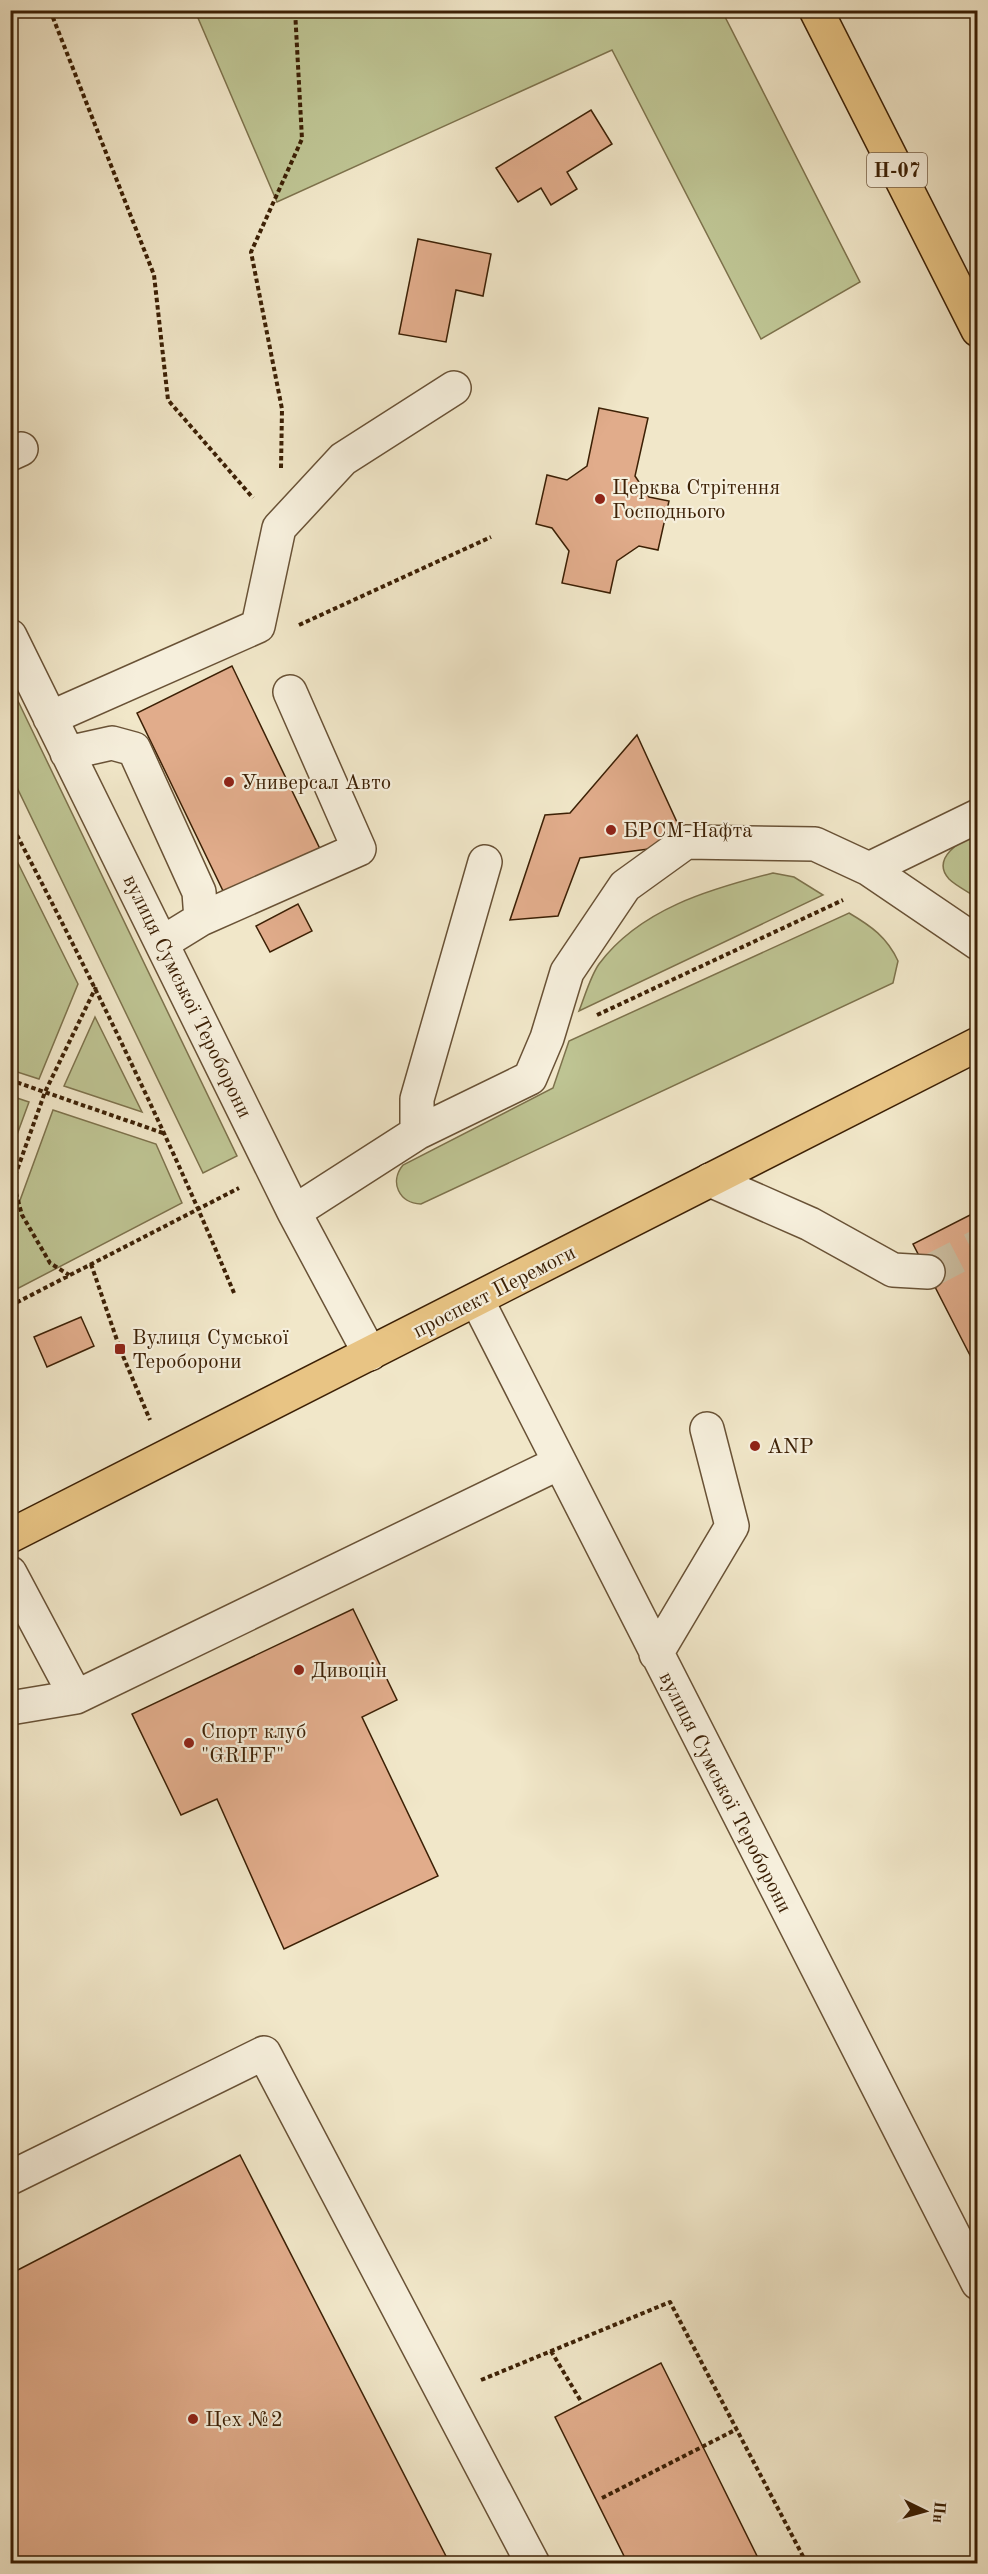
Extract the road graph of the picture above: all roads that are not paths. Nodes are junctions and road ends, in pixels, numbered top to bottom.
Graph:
1 (816, 10) edge
2 (978, 330) edge
3 (453, 388) dead end
4 (10, 636) edge
5 (19, 673) edge
6 (290, 692) dead end
7 (50, 717) junction
8 (67, 753) junction
9 (978, 816) edge
10 (485, 862) dead end
11 (869, 870) junction
12 (201, 919) junction
13 (162, 943) junction
14 (978, 943) edge
15 (978, 1044) edge
16 (417, 1133) junction
17 (710, 1180) junction
18 (294, 1212) junction
19 (927, 1272) tunnel mouth
20 (477, 1300) junction
21 (370, 1354) junction
22 (708, 1430) dead end
23 (558, 1463) junction
24 (10, 1536) edge
25 (10, 1573) edge
26 (656, 1654) junction
27 (76, 1697) junction
28 (10, 1708) edge
29 (10, 2178) edge
30 (978, 2283) edge
31 (533, 2564) edge

1 - 2 main road, Н-07
3 - 7 street
4 - 5 street, вулиця Сумської Тероборони
5 - 7 street, вулиця Сумської Тероборони
6 - 12 street
7 - 8 street, вулиця Сумської Тероборони
8 - 12 street
8 - 13 street, вулиця Сумської Тероборони
9 - 11 street
10 - 16 street
11 - 14 street
11 - 16 street
12 - 13 street
13 - 18 street, вулиця Сумської Тероборони
15 - 17 main road, проспект Перемоги
16 - 18 street
17 - 19 street
17 - 20 main road, проспект Перемоги
18 - 21 street, вулиця Сумської Тероборони
20 - 21 main road, проспект Перемоги
20 - 23 street, вулиця Сумської Тероборони
21 - 24 main road, проспект Перемоги
22 - 26 street
23 - 26 street, вулиця Сумської Тероборони
23 - 27 street
25 - 27 street
26 - 30 street, вулиця Сумської Тероборони
27 - 28 street
29 - 31 street

